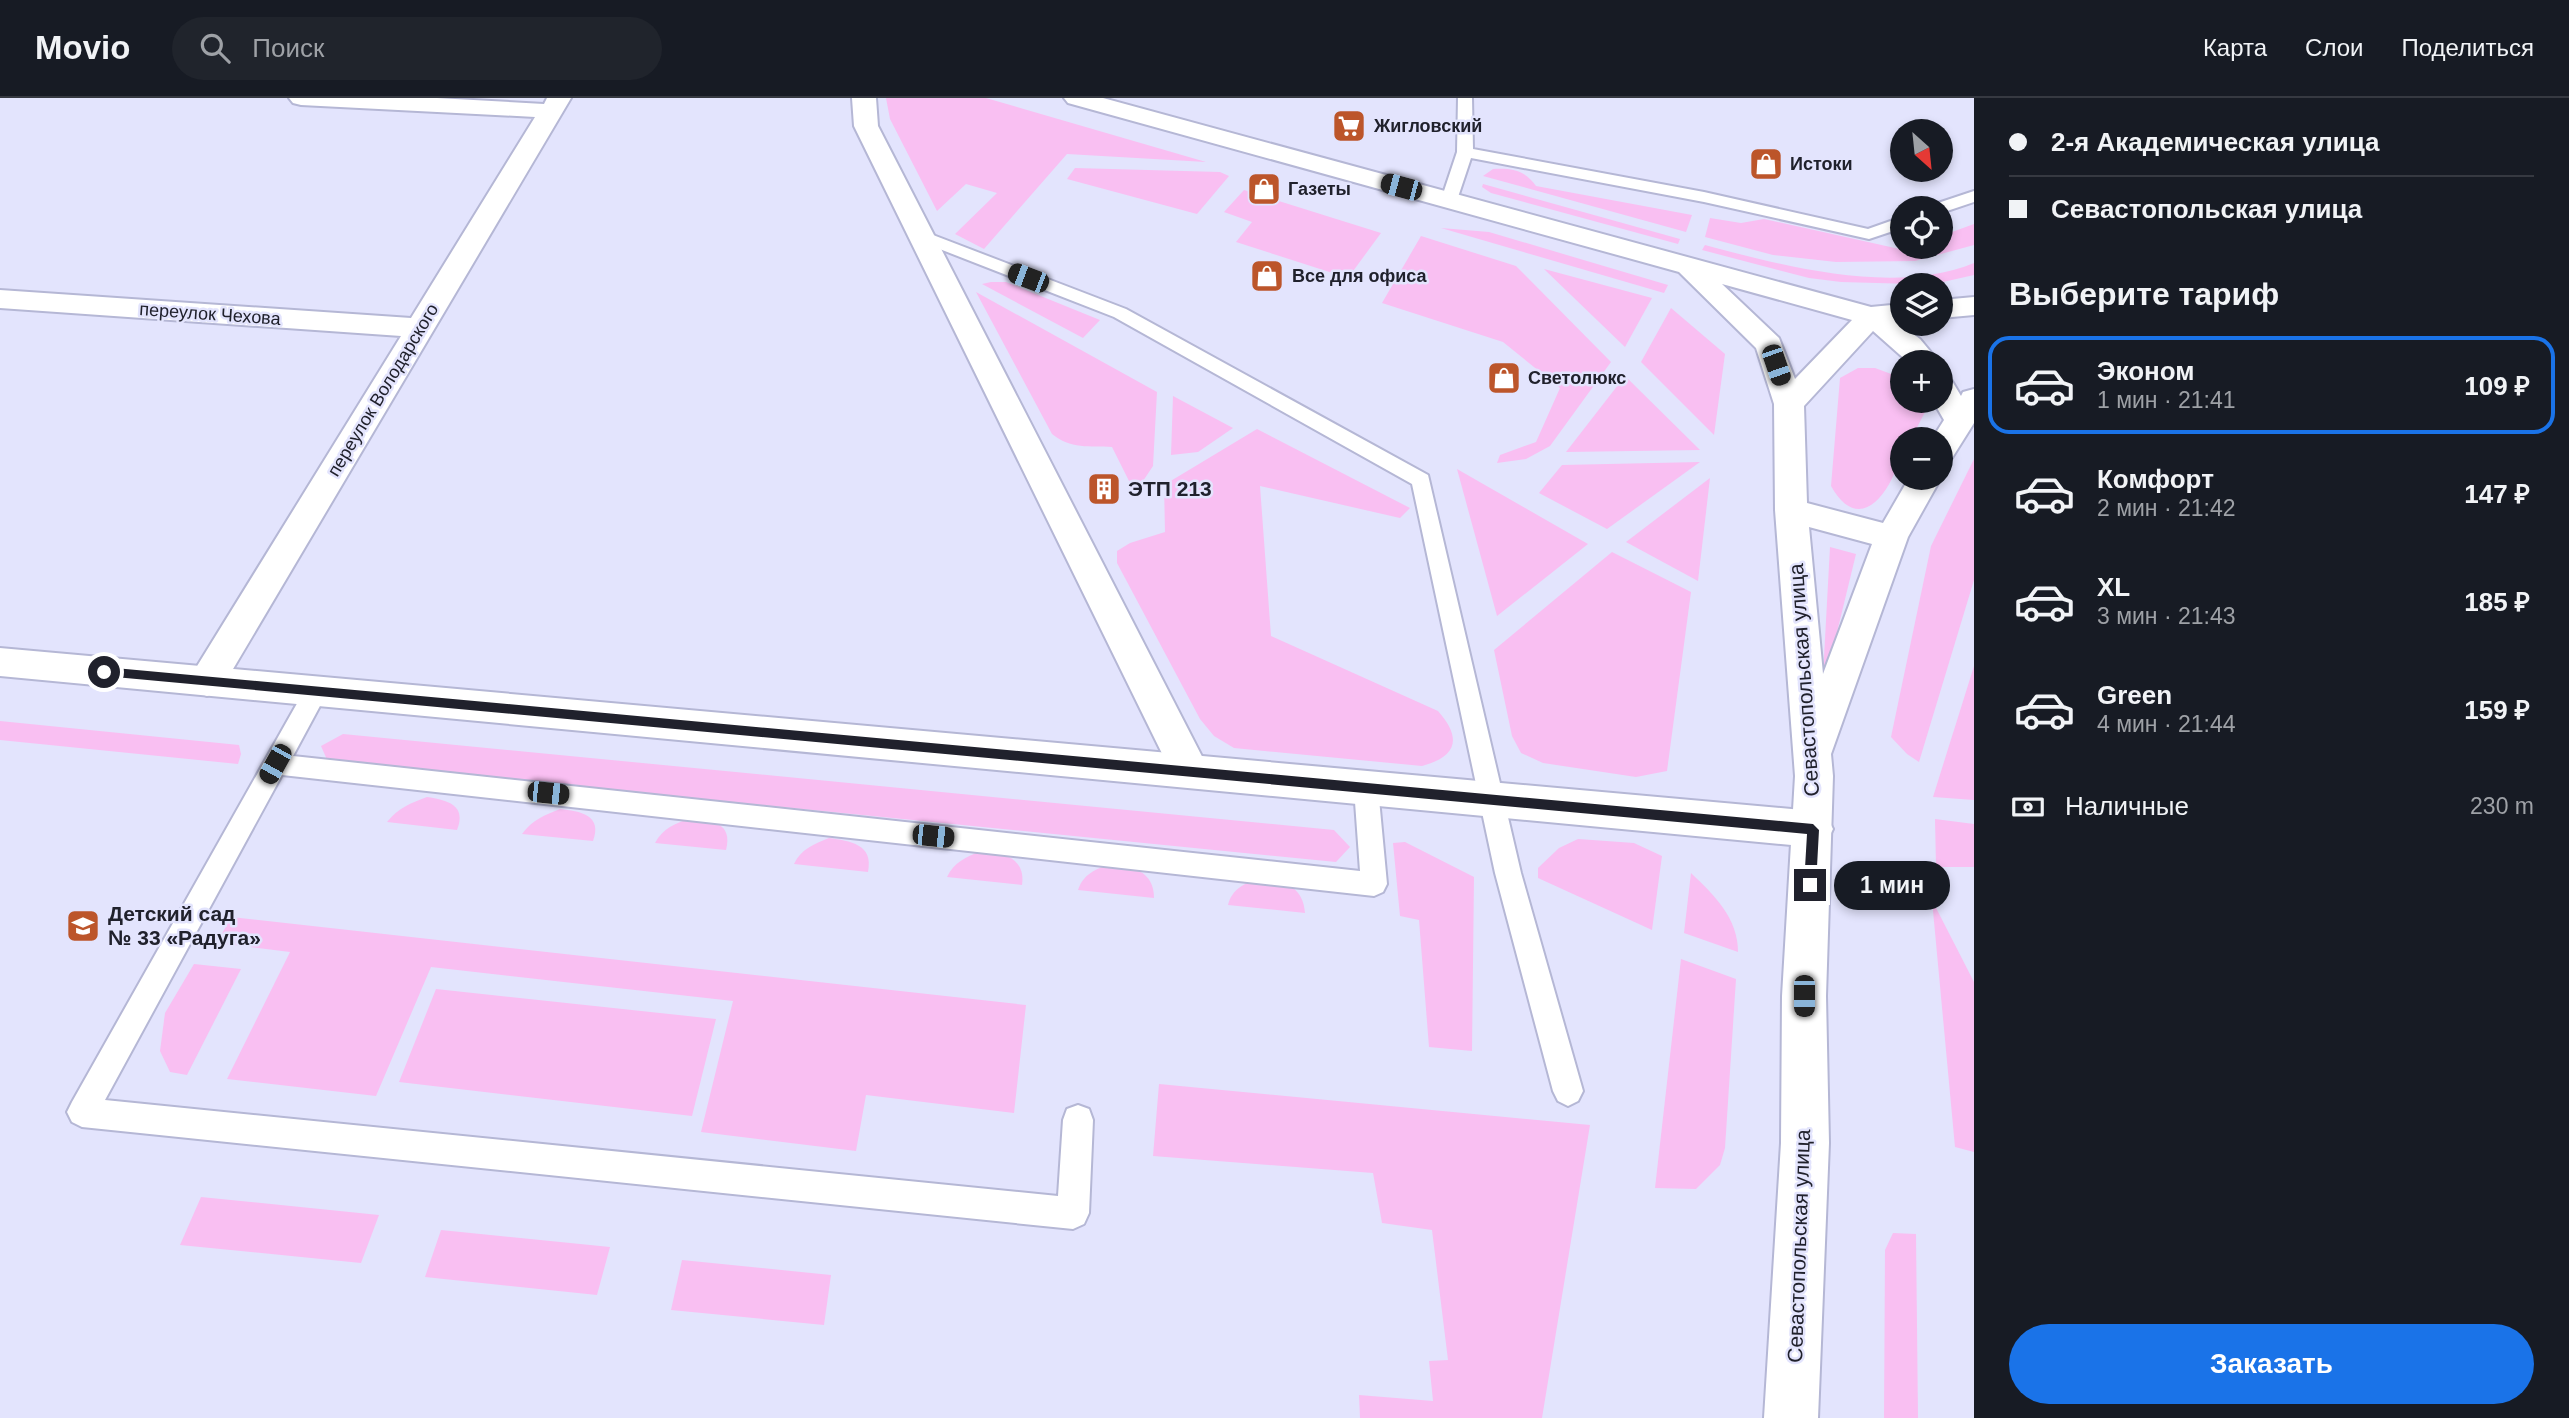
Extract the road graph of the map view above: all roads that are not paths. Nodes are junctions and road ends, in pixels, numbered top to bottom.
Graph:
1 (301, 98) edge
2 (864, 98) edge
3 (1076, 98) edge
4 (1465, 98) edge
5 (555, 105) edge
6 (1465, 152) junction
7 (1974, 196) edge
8 (1449, 200) junction
9 (1953, 204) edge
10 (1890, 226) edge
11 (920, 236) junction
12 (1690, 268) junction
13 (0, 299) edge
14 (1974, 306) edge
15 (1953, 308) edge
16 (1890, 314) edge
17 (1871, 316) junction
18 (421, 328) junction
19 (1914, 350) edge
20 (1789, 404) junction
21 (1966, 409) edge
22 (1953, 430) edge
23 (1918, 490) edge
24 (1791, 510) junction
25 (1891, 537) junction
26 (0, 662) edge
27 (207, 681) junction
28 (316, 691) junction
29 (1812, 758) junction
30 (275, 764) junction
31 (1191, 772) junction
32 (1366, 788) junction
33 (1491, 800) junction
34 (1813, 830) junction
35 (1568, 1091) dead end
36 (1078, 1120) dead end
37 (1791, 1418) edge

1 - 5 street
2 - 11 street
3 - 8 street, Севастопольская улица
4 - 6 lane
5 - 18 street, переулок Володарского
6 - 8 lane
6 - 10 lane
7 - 9 lane
8 - 12 street, Севастопольская улица
11 - 31 street
11 - 33 lane
12 - 17 street
12 - 20 street, Севастопольская улица
13 - 18 street, переулок Чехова
14 - 15 street
16 - 17 street
17 - 19 street
17 - 20 street
18 - 27 street, переулок Володарского
20 - 24 street, Севастопольская улица
21 - 22 street
23 - 25 street
24 - 25 street
24 - 29 street, Севастопольская улица
25 - 29 street
26 - 27 street
27 - 28 street
28 - 30 lane
28 - 31 street
29 - 34 street, Севастопольская улица
30 - 32 lane
30 - 36 lane
31 - 32 street
32 - 33 street
33 - 34 street
33 - 35 lane
34 - 37 street, Севастопольская улица

